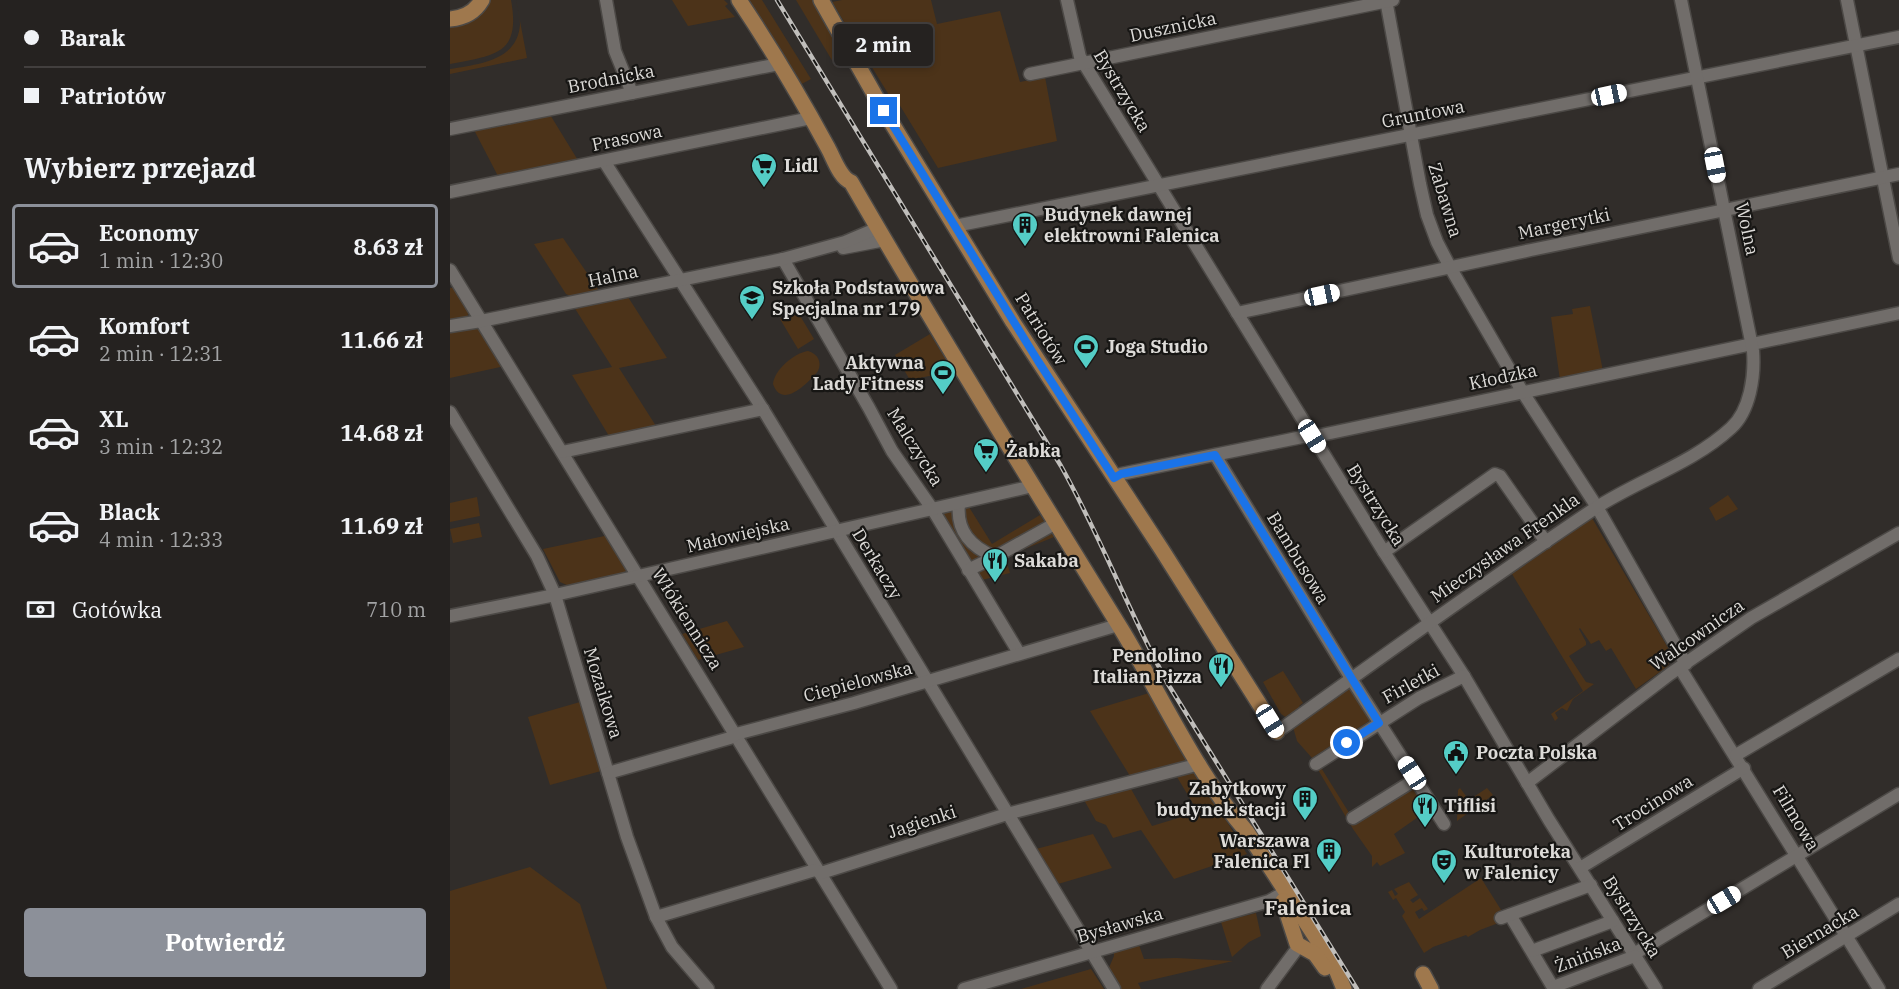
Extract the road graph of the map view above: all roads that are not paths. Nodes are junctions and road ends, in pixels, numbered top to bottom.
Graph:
1 (482, 0) edge
2 (606, 0) edge
3 (739, 0) edge
4 (821, 0) edge
5 (1067, 0) edge
6 (1389, 0) edge
7 (1681, 0) edge
8 (1846, 0) edge
9 (831, 7) edge
10 (450, 19) edge
11 (1899, 37) edge
12 (1856, 45) junction
13 (1083, 63) junction
14 (779, 64) junction
15 (1030, 74) dead end
16 (1698, 77) junction
17 (632, 93) junction
18 (814, 123) junction
19 (450, 129) edge
20 (1410, 136) junction
21 (604, 161) junction
22 (1899, 174) edge
23 (1882, 177) junction
24 (1158, 186) junction
25 (450, 192) edge
26 (1724, 209) junction
27 (955, 226) junction
28 (882, 234) junction
29 (1899, 258) edge
30 (783, 259) junction
31 (1450, 267) junction
32 (450, 270) edge
33 (681, 280) junction
34 (1237, 313) junction
35 (1899, 313) edge
36 (481, 321) junction
37 (450, 326) edge
38 (1752, 344) junction
39 (1522, 391) junction
40 (1749, 395) joint
41 (763, 409) junction
42 (450, 412) edge
43 (1312, 436) junction
44 (562, 452) junction
45 (1215, 455) junction
46 (1114, 478) junction
47 (1033, 486) junction
48 (959, 504) junction
49 (1597, 507) junction
50 (933, 510) junction
51 (1056, 523) junction
52 (837, 531) junction
53 (1899, 533) edge
54 (1546, 542) junction
55 (1384, 552) junction
56 (994, 557) junction
57 (968, 570) junction
58 (639, 576) junction
59 (555, 595) junction
60 (450, 616) edge
61 (1428, 624) junction
62 (1118, 625) junction
63 (1019, 653) junction
64 (1899, 659) edge
65 (1683, 666) junction
66 (1464, 676) junction
67 (1352, 680) junction
68 (928, 682) junction
69 (1379, 723) junction
70 (1277, 732) joint
71 (736, 734) junction
72 (1736, 755) junction
73 (1200, 764) junction
74 (1316, 764) dead end
75 (1744, 768) junction
76 (608, 773) junction
77 (1416, 779) junction
78 (1527, 783) junction
79 (1899, 794) edge
80 (1007, 814) junction
81 (1353, 818) dead end
82 (1444, 824) dead end
83 (1798, 856) junction
84 (1580, 868) junction
85 (821, 873) junction
86 (1591, 885) junction
87 (1281, 889) junction
88 (1899, 904) edge
89 (656, 917) junction
90 (1613, 921) junction
91 (1846, 935) junction
92 (1305, 943) junction
93 (1532, 951) junction
94 (1091, 952) junction
95 (1635, 955) junction
96 (1423, 975) dead end
97 (1554, 988) edge
98 (708, 989) edge
99 (891, 989) edge
100 (964, 989) edge
101 (1114, 989) edge
102 (1267, 989) edge
103 (1343, 989) edge
104 (1431, 989) edge
105 (1656, 989) edge
106 (1759, 989) edge
107 (1879, 989) edge

1 - 10 main road
2 - 17 street
3 - 14 main road
4 - 9 main road, Patriotów
5 - 13 street, Bystrzycka
6 - 13 street, Dusznicka
6 - 20 street, Zabawna
7 - 16 street, Wolna
8 - 12 street
9 - 27 main road, Patriotów
11 - 12 street, Gruntowa
12 - 16 street, Gruntowa
12 - 23 street
13 - 15 street, Dusznicka
13 - 24 street, Bystrzycka
14 - 17 street, Brodnicka
14 - 18 main road
16 - 20 street, Gruntowa
16 - 26 street, Wolna
17 - 19 street, Brodnicka
18 - 21 street, Prasowa
18 - 28 main road
20 - 24 street, Gruntowa
20 - 31 street, Zabawna
21 - 25 street, Prasowa
21 - 33 street, Derkaczy
22 - 23 street, Margerytki
23 - 26 street, Margerytki
23 - 29 street
24 - 27 street, Gruntowa
24 - 34 street, Bystrzycka
26 - 31 street, Margerytki
26 - 38 street, Wolna
27 - 46 main road, Patriotów
28 - 30 street, Halna
28 - 47 main road
30 - 33 street, Halna
30 - 50 street, Malczycka
31 - 34 street, Margerytki
31 - 39 street, Zabawna
32 - 36 street, Włókiennicza
33 - 36 street, Halna
33 - 41 street, Derkaczy
34 - 43 street, Bystrzycka
35 - 38 street, Kłodzka
36 - 37 street, Halna
36 - 44 street, Włókiennicza
38 - 39 street, Kłodzka
38 - 40 street, Wolna
39 - 43 street, Kłodzka
39 - 49 street, Filmowa
40 - 49 street, Mieczysława Frenkla
41 - 44 street
41 - 52 street, Derkaczy
42 - 59 street, Mozaikowa
43 - 45 street, Kłodzka
43 - 55 street, Bystrzycka
44 - 58 street, Włókiennicza
45 - 46 street, Kłodzka
45 - 67 street, Bambusowa
46 - 70 main road, Patriotów
47 - 48 street, Małowiejska
47 - 51 main road
48 - 50 street, Małowiejska
48 - 56 street
49 - 54 street, Mieczysława Frenkla
49 - 65 street, Filmowa
50 - 52 street, Małowiejska
50 - 57 street, Malczycka
51 - 56 street
51 - 62 main road
52 - 58 street, Małowiejska
52 - 68 street, Derkaczy
53 - 65 street, Walcownicza
54 - 55 street
54 - 61 street, Mieczysława Frenkla
55 - 61 street, Bystrzycka
56 - 57 street
57 - 63 street, Malczycka
58 - 59 street, Małowiejska
58 - 71 street, Włókiennicza
59 - 60 street, Małowiejska
59 - 76 street, Mozaikowa
61 - 66 street, Bystrzycka
61 - 67 street, Mieczysława Frenkla
62 - 63 street, Ciepielowska
62 - 73 main road
63 - 68 street, Ciepielowska
64 - 72 street
65 - 72 street, Filmowa
65 - 78 street, Walcownicza
66 - 69 street, Firletki
66 - 78 street, Bystrzycka
67 - 69 street, Bambusowa
67 - 70 street, Mieczysława Frenkla
68 - 71 street, Ciepielowska
68 - 80 street, Derkaczy
69 - 74 street, Firletki
69 - 77 street, Bambusowa
71 - 76 street, Ciepielowska
71 - 85 street, Włókiennicza
72 - 75 street, Filmowa
73 - 80 street, Jagienki
73 - 87 main road
75 - 83 street, Filmowa
75 - 84 street, Trocinowa
76 - 89 street, Mozaikowa
77 - 81 street
77 - 82 street, Bambusowa
78 - 84 street, Bystrzycka
79 - 83 street, Żnińska
80 - 85 street, Jagienki
80 - 94 street, Derkaczy
83 - 91 street, Filmowa
83 - 95 street, Żnińska
84 - 86 street, Bystrzycka
85 - 89 street, Jagienki
85 - 99 street, Włókiennicza
86 - 90 street, Bystrzycka
86 - 93 street
87 - 92 main road
87 - 92 main road
87 - 94 street, Bysławska
88 - 91 street, Biernacka
89 - 98 street, Mozaikowa
90 - 93 street
90 - 95 street, Bystrzycka
91 - 106 street, Biernacka
91 - 107 street, Filmowa
92 - 102 street
92 - 103 main road
93 - 97 street
94 - 100 street, Bysławska
94 - 101 street, Derkaczy
95 - 97 street, Żnińska
95 - 105 street, Bystrzycka
96 - 104 main road

